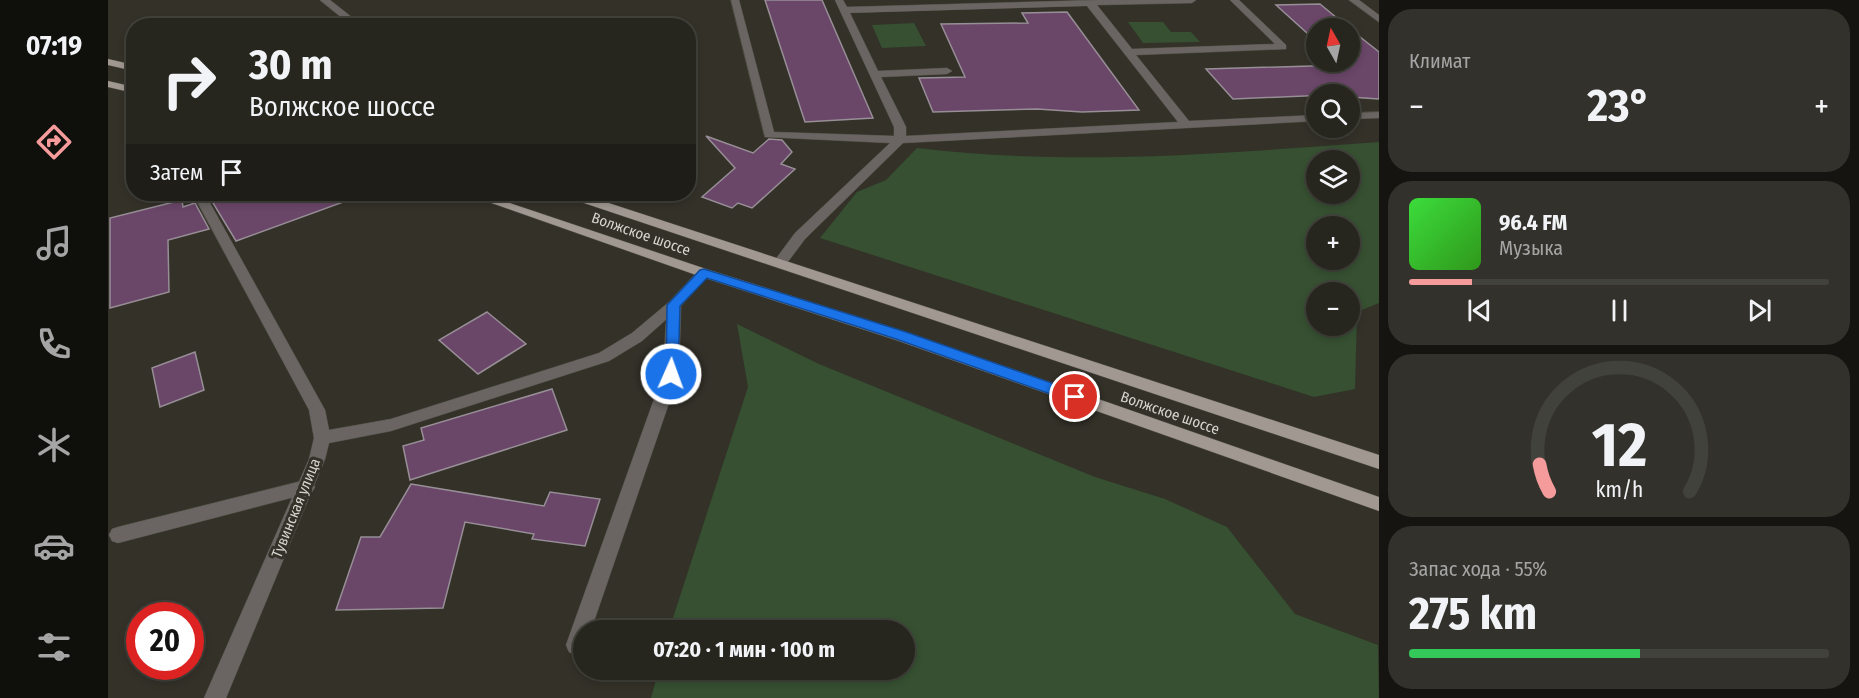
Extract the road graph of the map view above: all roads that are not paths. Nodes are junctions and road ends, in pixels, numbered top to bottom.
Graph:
1 (324, 0) edge
2 (735, 0) edge
3 (1192, 0) edge
4 (1234, 0) edge
5 (1353, 0) edge
6 (1090, 3) junction
7 (841, 5) edge
8 (348, 18) edge
9 (1379, 19) edge
10 (1128, 52) junction
11 (108, 62) edge
12 (126, 66) edge
13 (947, 71) dead end
14 (875, 75) junction
15 (108, 84) edge
16 (126, 88) edge
17 (1379, 115) edge
18 (1360, 116) edge
19 (1306, 119) edge
20 (1186, 125) junction
21 (900, 140) junction
22 (203, 201) edge
23 (493, 201) edge
24 (591, 201) edge
25 (779, 264) junction
26 (704, 273) junction
27 (674, 305) junction
28 (322, 438) junction
29 (1379, 462) edge
30 (306, 487) junction
31 (1379, 504) edge
32 (118, 535) dead end
33 (585, 620) edge
34 (215, 698) edge

1 - 8 street
2 - 21 street
3 - 6 street
4 - 10 street
5 - 9 street
6 - 7 street
6 - 10 street
7 - 14 street
10 - 20 street
11 - 12 main road
13 - 14 street
14 - 21 street
15 - 16 main road
17 - 18 street
19 - 20 street
20 - 21 street
21 - 25 street
22 - 28 street, Тувинская улица
23 - 26 main road, Волжское шоссе
24 - 25 main road, Волжское шоссе
25 - 29 main road, Волжское шоссе
26 - 27 street
26 - 31 main road, Волжское шоссе
27 - 28 street
27 - 33 street
28 - 30 street, Тувинская улица
30 - 32 street
30 - 34 street, Тувинская улица

